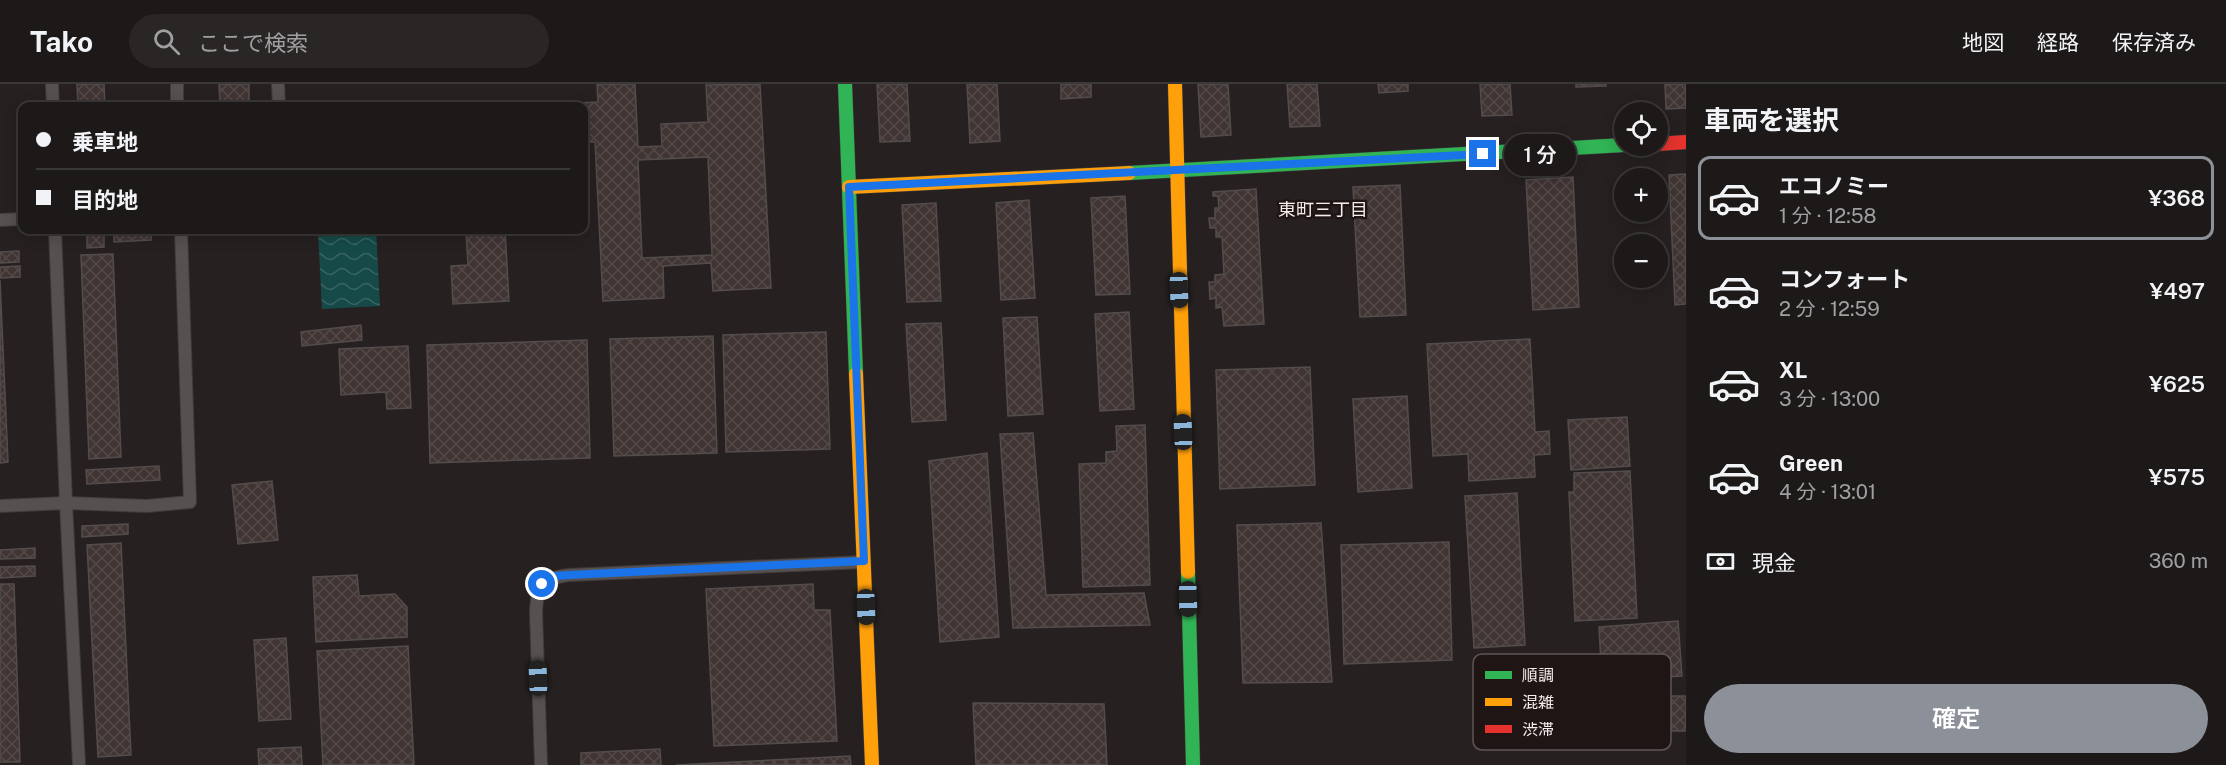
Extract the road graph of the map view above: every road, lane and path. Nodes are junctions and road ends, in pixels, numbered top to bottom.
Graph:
1 (52, 84) edge
2 (177, 84) edge
3 (278, 84) edge
4 (845, 84) edge
5 (1175, 84) edge
6 (52, 102) edge
7 (177, 102) edge
8 (279, 102) edge
9 (1686, 142) edge
10 (1668, 143) edge
11 (1614, 147) edge
12 (1176, 171) junction
13 (849, 187) junction
14 (18, 219) edge
15 (0, 220) edge
16 (55, 234) edge
17 (181, 234) edge
18 (66, 503) junction
19 (0, 506) edge
20 (864, 561) junction
21 (79, 765) edge
22 (541, 765) edge
23 (872, 765) edge
24 (1193, 765) edge

1 - 6 lane
2 - 7 lane
3 - 8 lane
4 - 13 street
5 - 12 street
9 - 10 street
11 - 12 street
12 - 13 street
12 - 24 street
13 - 20 street
14 - 15 lane
16 - 18 lane
17 - 18 lane
18 - 19 lane
18 - 21 lane
20 - 22 lane
20 - 23 street

